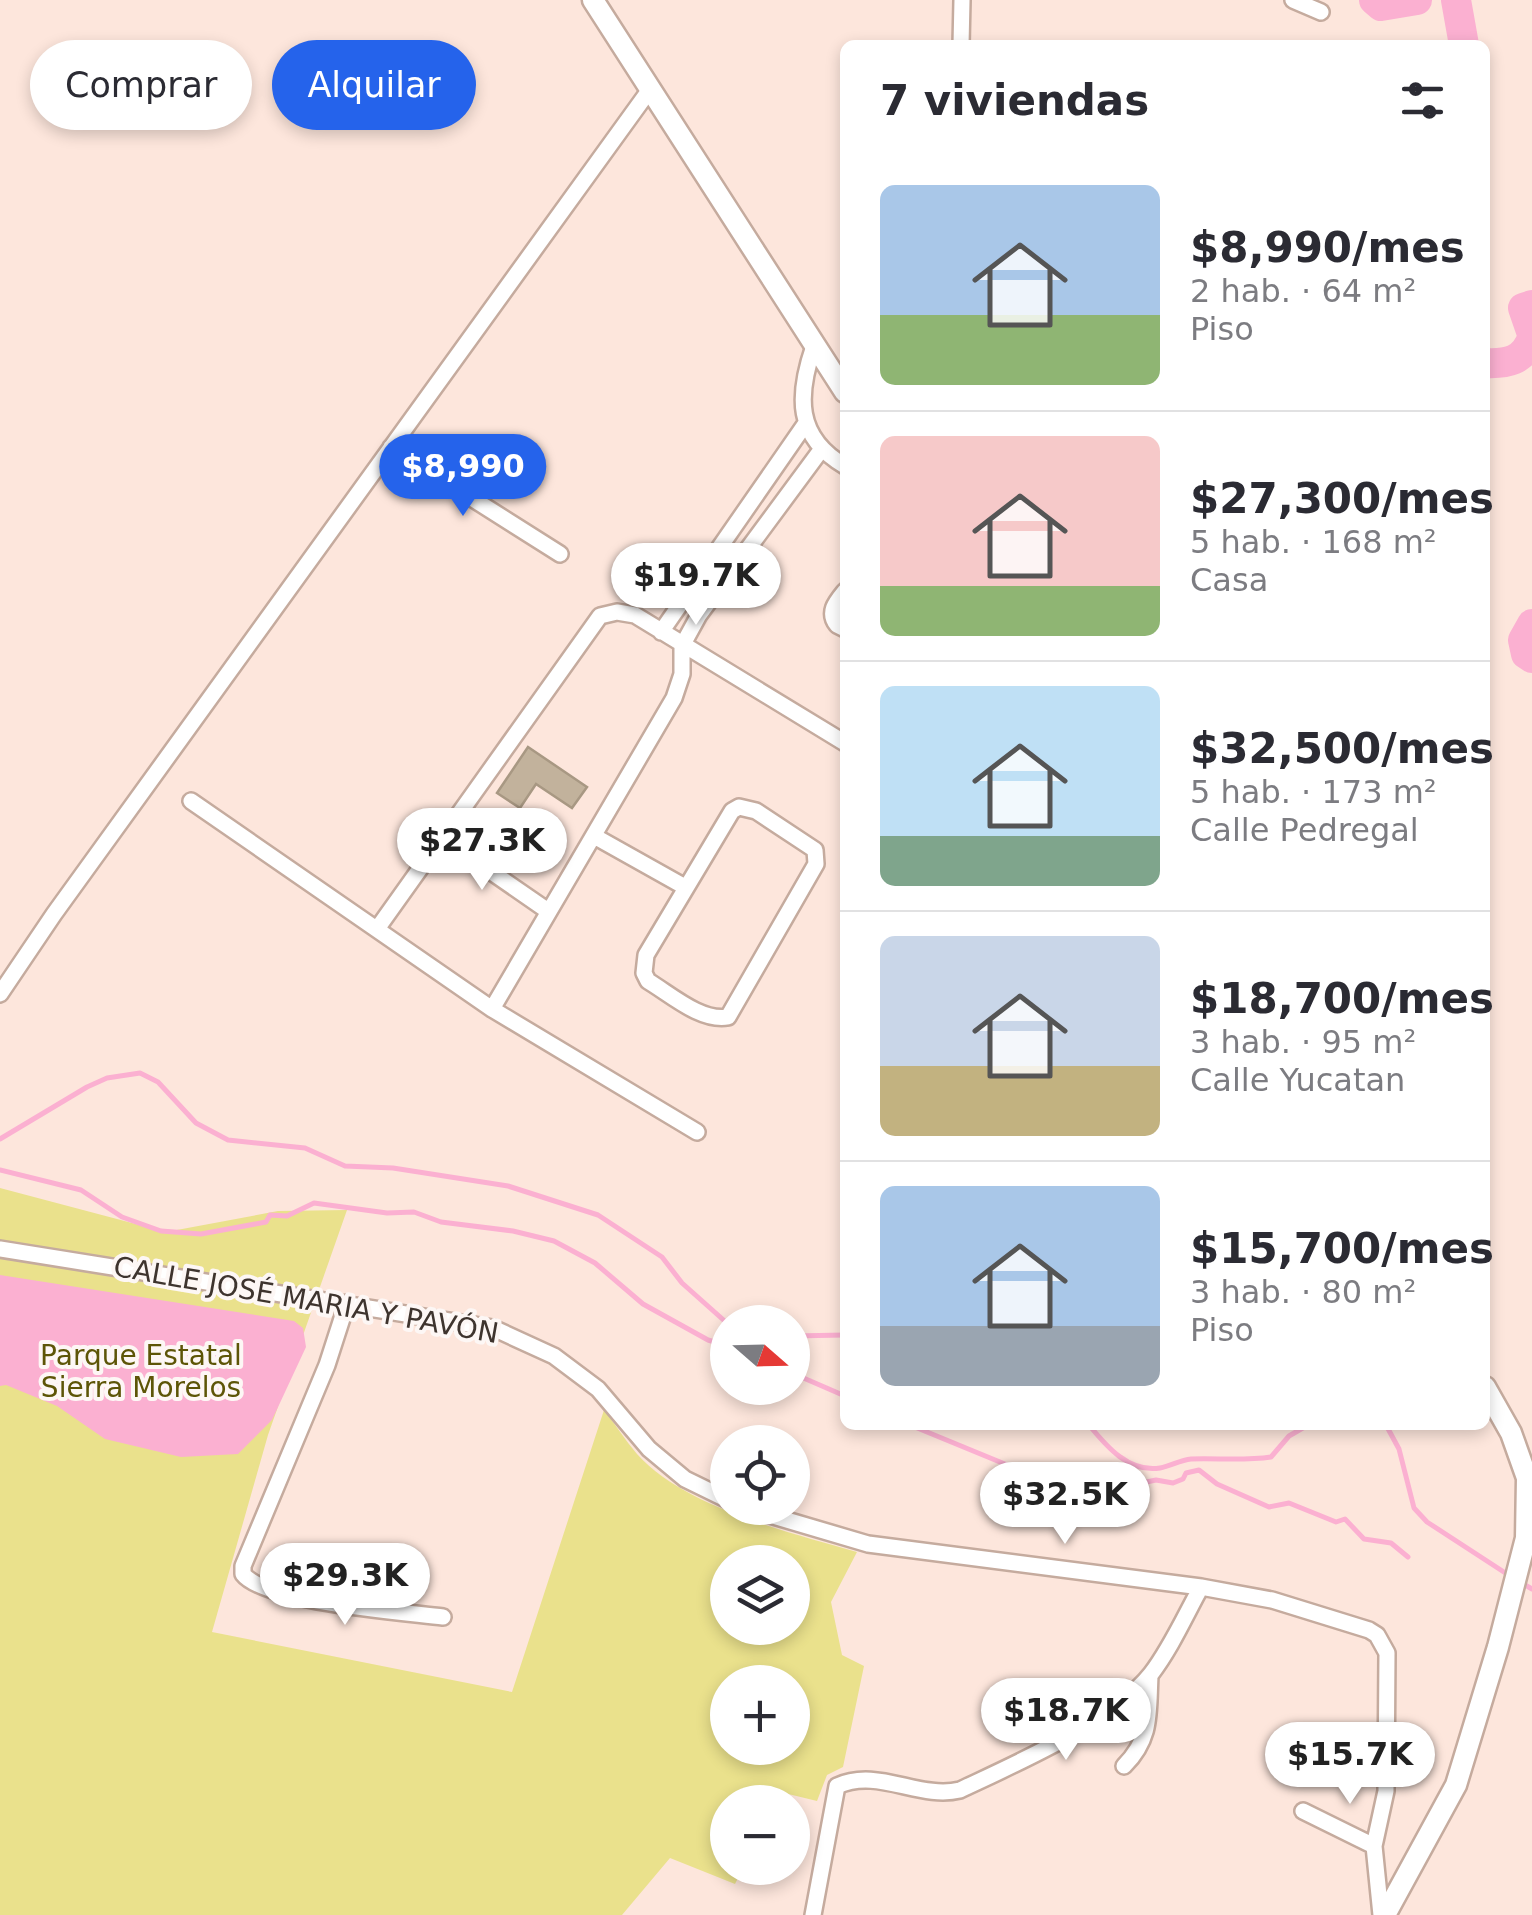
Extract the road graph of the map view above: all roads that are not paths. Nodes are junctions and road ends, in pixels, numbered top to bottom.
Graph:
1 (594, 0) edge
2 (962, 0) edge
3 (1293, 0) edge
4 (1321, 12) dead end
5 (961, 40) edge
6 (651, 88) junction
7 (814, 346) junction
8 (840, 385) edge
9 (806, 423) junction
10 (391, 447) junction
11 (821, 450) junction
12 (840, 463) edge
13 (560, 554) dead end
14 (840, 596) edge
15 (840, 626) edge
16 (662, 632) junction
17 (682, 646) junction
18 (840, 740) edge
19 (191, 802) dead end
20 (440, 836) junction
21 (594, 836) junction
22 (685, 887) junction
23 (548, 912) junction
24 (378, 929) junction
25 (0, 994) edge
26 (492, 1009) junction
27 (697, 1132) dead end
28 (0, 1249) edge
29 (347, 1303) junction
30 (1490, 1397) edge
31 (710, 1491) edge
32 (1530, 1508) edge
33 (804, 1525) edge
34 (1201, 1587) junction
35 (443, 1617) dead end
36 (1150, 1676) junction
37 (1124, 1766) dead end
38 (1304, 1811) dead end
39 (1374, 1846) junction
40 (814, 1915) edge
41 (1383, 1915) edge

1 - 6 main road
2 - 5 street
3 - 4 street
6 - 7 main road
6 - 10 street
7 - 8 main road
7 - 9 street
9 - 11 street
9 - 16 street
10 - 13 street
10 - 25 street
11 - 12 street
11 - 17 street
14 - 15 street
16 - 17 street
16 - 20 street
17 - 18 street
17 - 21 street
19 - 24 street
20 - 23 street
20 - 24 street
21 - 22 street
21 - 23 street
22 - 22 street
23 - 26 street
24 - 26 street
26 - 27 street
28 - 29 street, CALLE JOSÉ MARIA Y PAVÓN
29 - 31 street, CALLE JOSÉ MARIA Y PAVÓN
29 - 35 street
30 - 32 main road
32 - 41 main road
33 - 34 street
34 - 36 street
34 - 39 street
36 - 37 street
36 - 40 street
38 - 39 street
39 - 41 street

